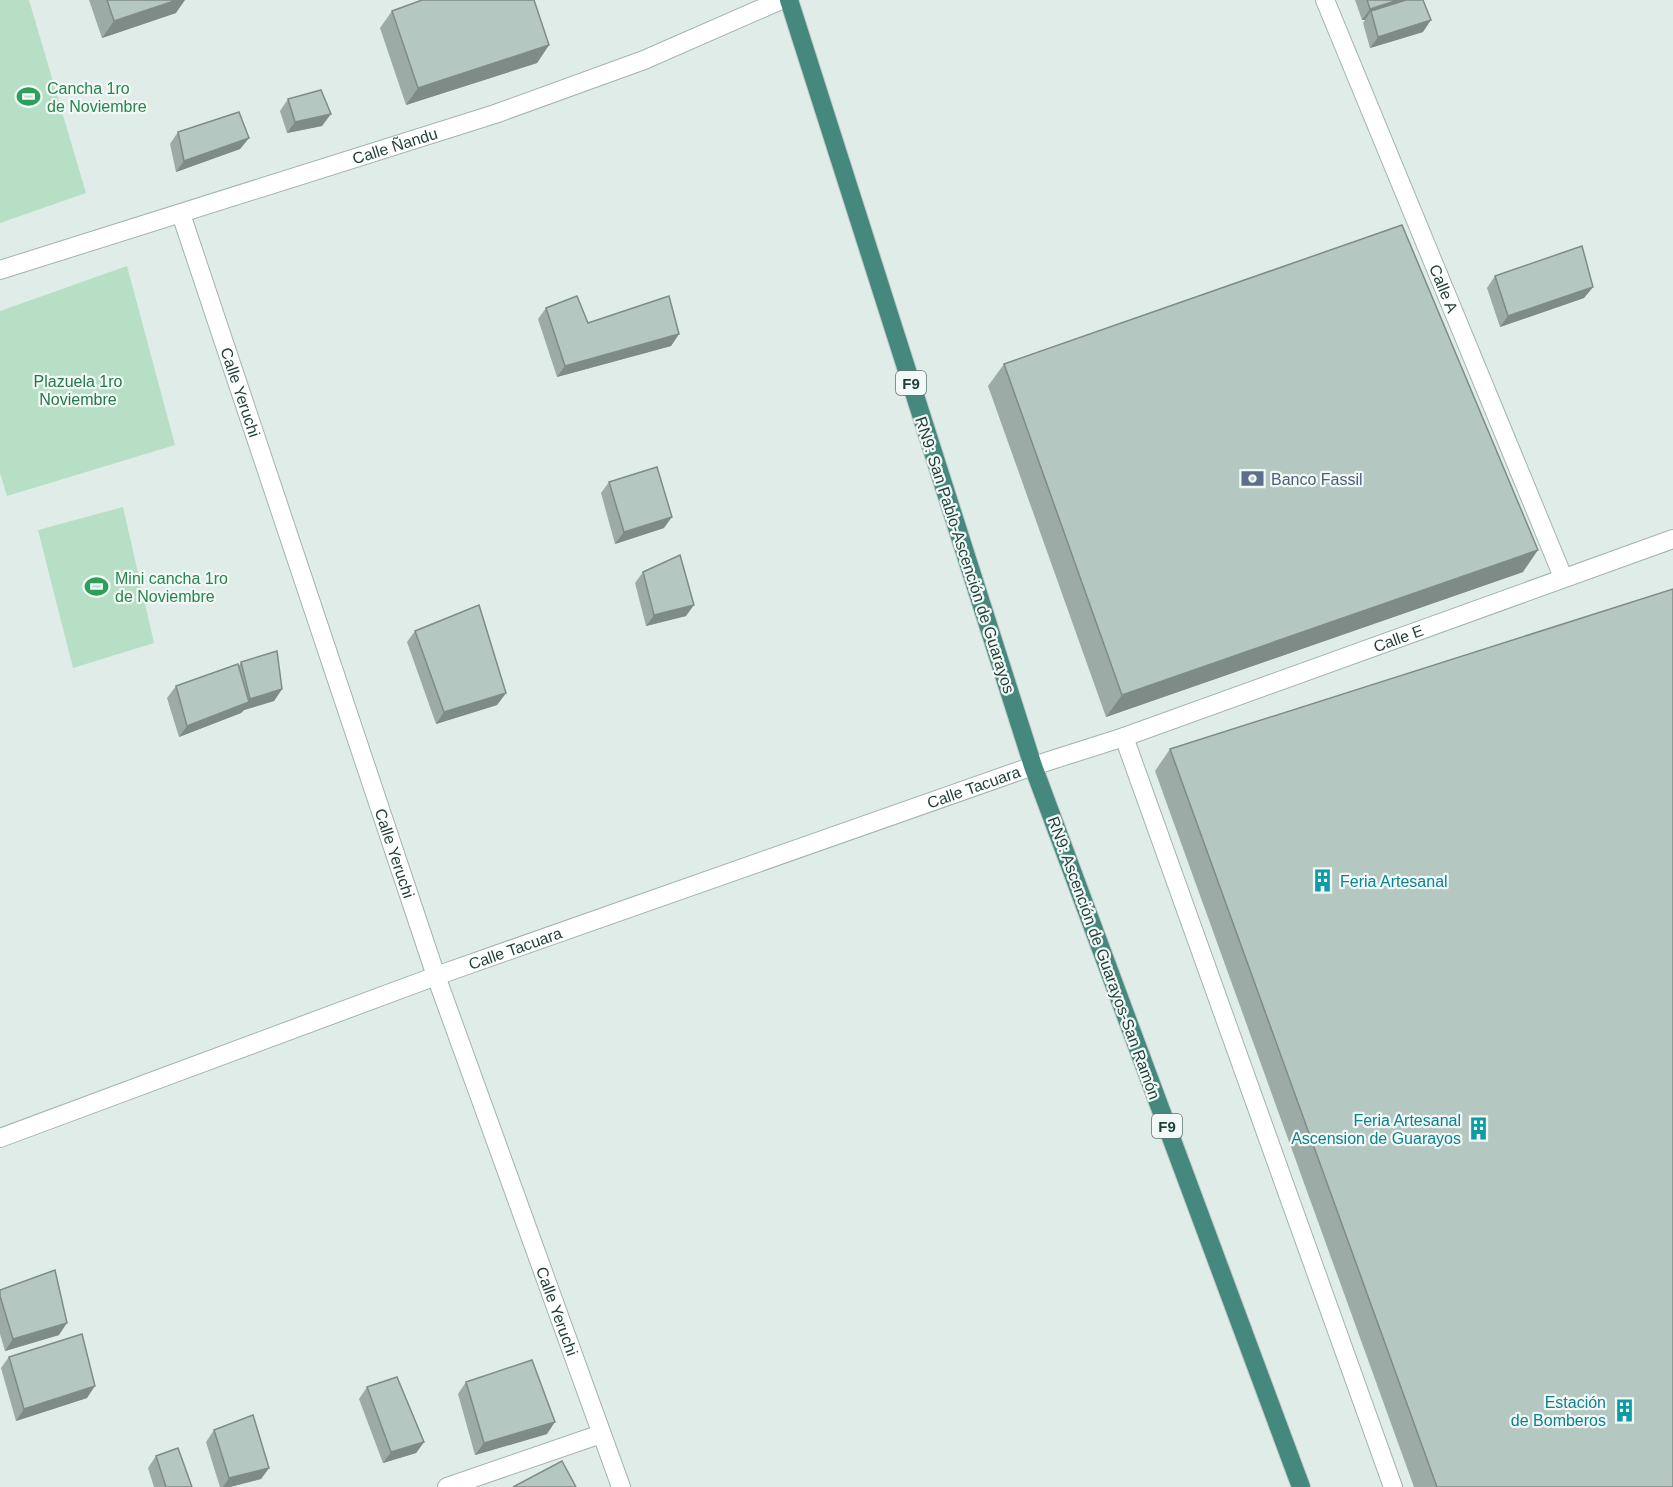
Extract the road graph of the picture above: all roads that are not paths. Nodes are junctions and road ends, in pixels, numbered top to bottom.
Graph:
1 (781, 0) edge
2 (789, 0) edge
3 (1325, 0) edge
4 (181, 214) junction
5 (0, 270) edge
6 (1673, 539) edge
7 (1563, 577) junction
8 (1125, 737) junction
9 (1033, 766) junction
10 (436, 976) junction
11 (0, 1138) edge
12 (602, 1434) junction
13 (447, 1487) edge
14 (621, 1487) edge
15 (1301, 1487) edge
16 (1393, 1487) edge

1 - 4 street, Calle Ñandu
2 - 9 highway, RN9: San Pablo-Ascención de Guarayos / F9
3 - 7 street, Calle A
4 - 5 street, Calle Ñandu
4 - 10 street, Calle Yeruchi
6 - 7 street, Calle E
7 - 8 street, Calle E
8 - 9 street, Calle E
8 - 16 street
9 - 10 street, Calle Tacuara
9 - 15 highway, RN9: Ascención de Guarayos-San Ramón / F9
10 - 11 street, Calle Tacuara
10 - 12 street, Calle Yeruchi
12 - 13 street
12 - 14 street, Calle Yeruchi

